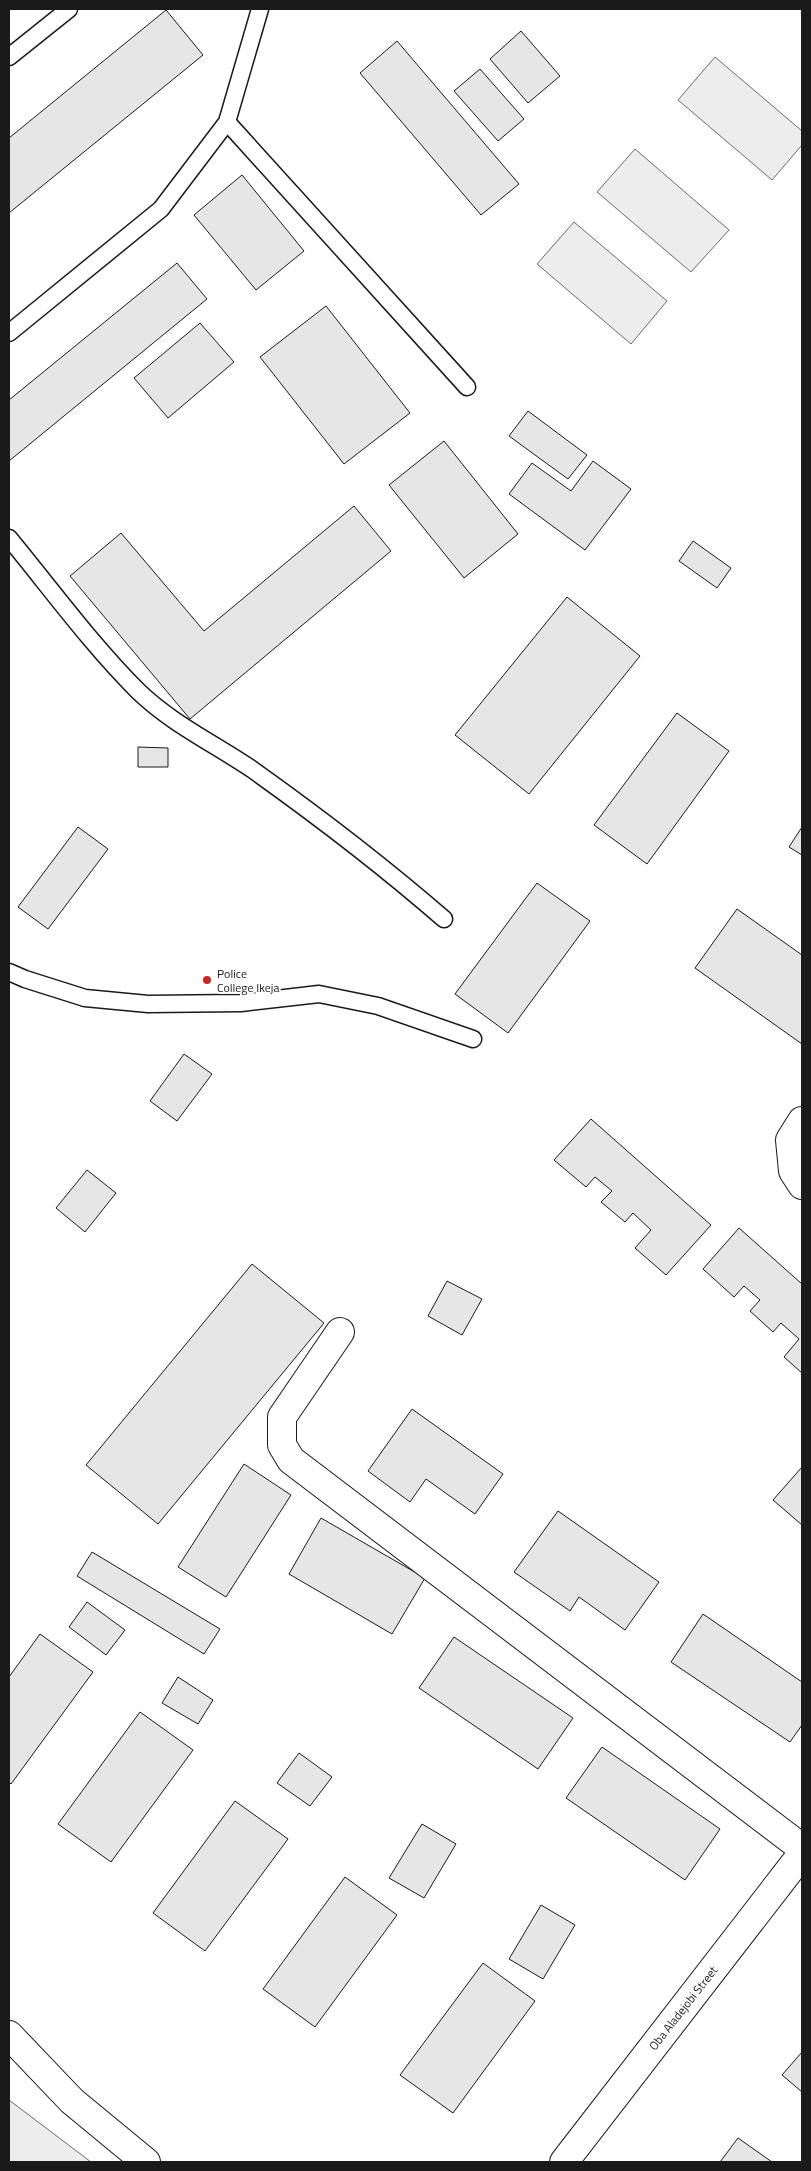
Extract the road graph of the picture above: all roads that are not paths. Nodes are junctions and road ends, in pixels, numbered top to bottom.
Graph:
1 (69, 9) edge
2 (260, 9) edge
3 (9, 57) edge
4 (227, 122) junction
5 (9, 333) edge
6 (467, 387) dead end
7 (9, 538) edge
8 (444, 919) dead end
9 (9, 972) edge
10 (473, 1039) dead end
11 (802, 1121) edge
12 (802, 1185) edge
13 (340, 1332) dead end
14 (802, 1848) edge
15 (802, 1854) edge
16 (9, 2035) edge
17 (146, 2162) edge
18 (564, 2162) edge

1 - 3 lane
2 - 4 lane
4 - 5 lane
4 - 6 lane
7 - 8 lane
9 - 10 lane
11 - 12 street
13 - 14 street
15 - 18 street, Oba Aladejobi Street
16 - 17 street

